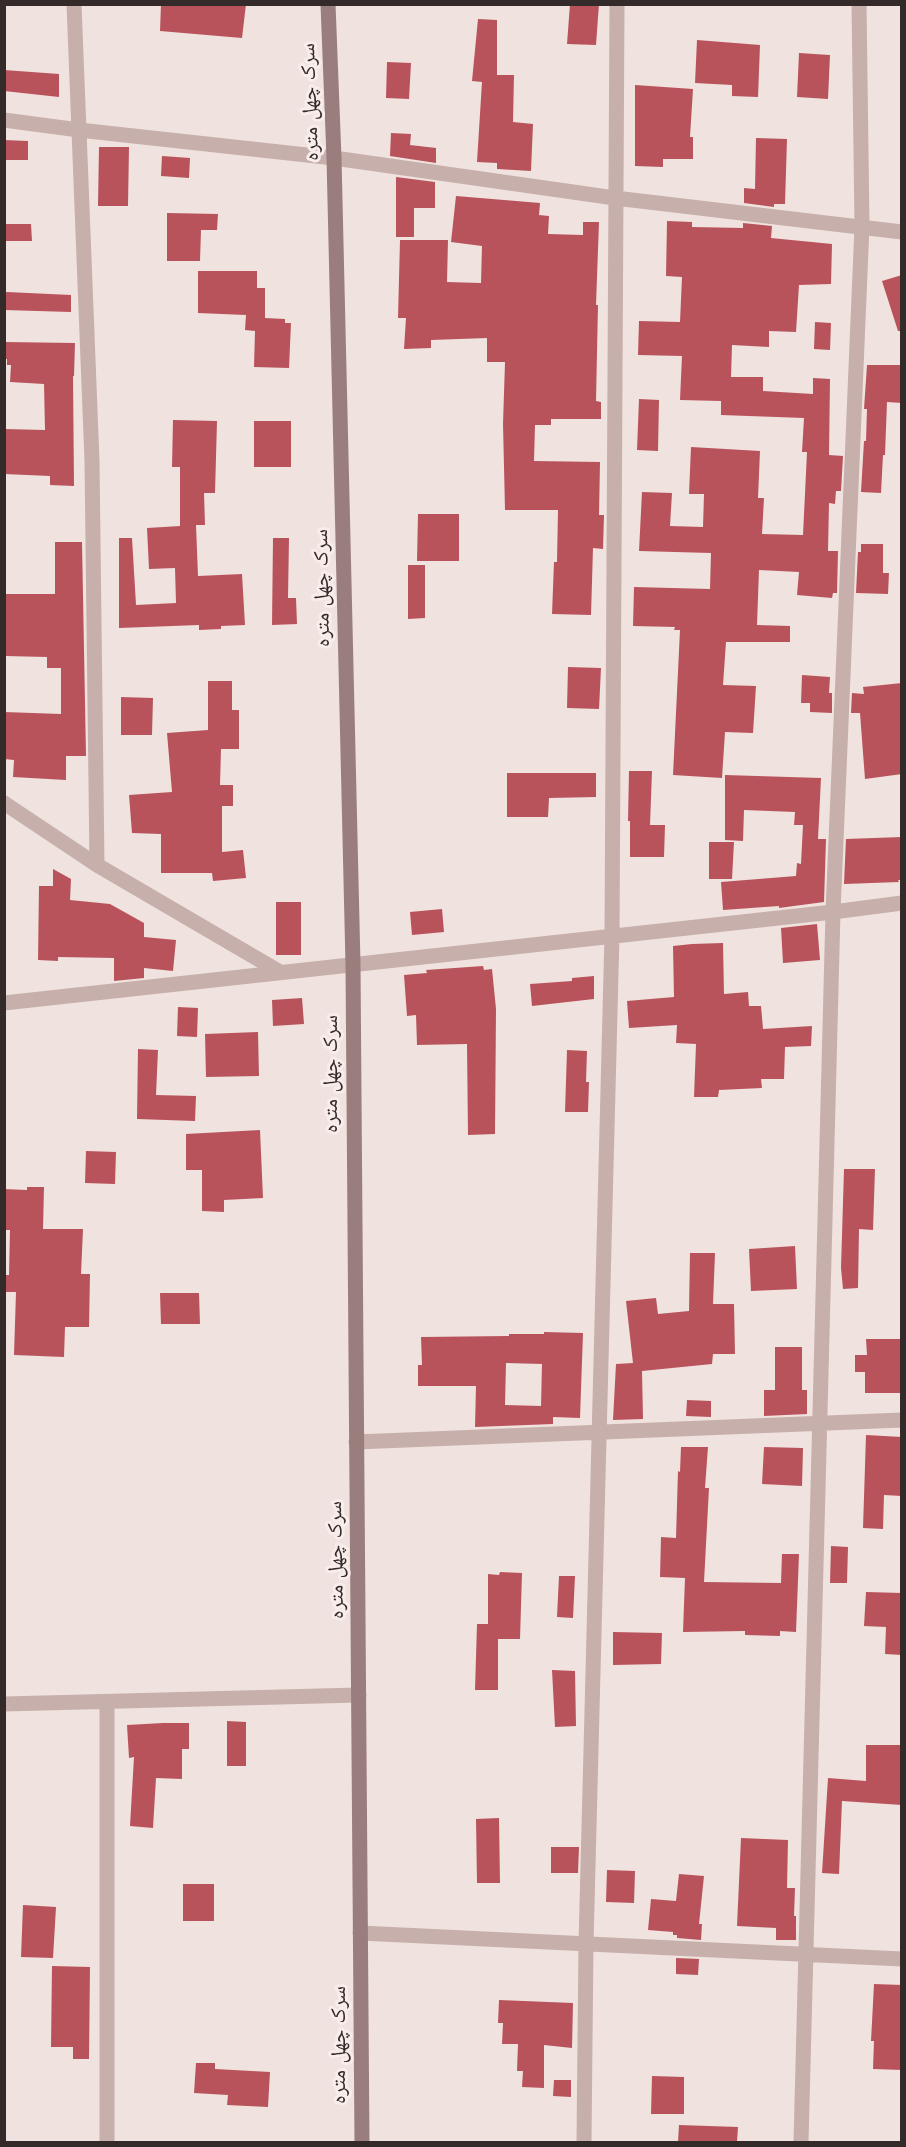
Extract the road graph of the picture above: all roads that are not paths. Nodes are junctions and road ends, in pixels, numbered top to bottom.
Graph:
1 (74, 4) edge
2 (328, 4) edge
3 (617, 4) edge
4 (859, 4) edge
5 (4, 120) edge
6 (79, 130) junction
7 (334, 158) junction
8 (615, 198) junction
9 (862, 226) junction
10 (902, 231) edge
11 (4, 803) edge
12 (97, 865) junction
13 (902, 903) edge
14 (832, 912) junction
15 (612, 935) junction
16 (352, 964) junction
17 (280, 972) junction
18 (4, 1003) edge
19 (902, 1420) edge
20 (820, 1423) junction
21 (599, 1432) junction
22 (356, 1442) junction
23 (359, 1695) junction
24 (107, 1702) junction
25 (4, 1704) edge
26 (360, 1933) junction
27 (586, 1943) junction
28 (805, 1954) junction
29 (902, 1959) edge
30 (107, 2142) edge
31 (362, 2142) edge
32 (584, 2142) edge
33 (801, 2142) edge

1 - 6 street
2 - 7 street, سرک چهل متره
3 - 8 street
4 - 9 street
5 - 6 street
6 - 7 street
6 - 12 street
7 - 8 street
7 - 16 street, سرک چهل متره
8 - 9 street
8 - 15 street
9 - 10 street
9 - 14 street
11 - 12 street
12 - 17 street
13 - 14 street
14 - 15 street
14 - 20 street
15 - 16 street
15 - 21 street
16 - 17 street
16 - 22 street, سرک چهل متره
17 - 18 street
19 - 20 street
20 - 21 street
20 - 28 street
21 - 22 street
21 - 27 street
22 - 23 street, سرک چهل متره
23 - 24 street
23 - 26 street, سرک چهل متره
24 - 25 street
24 - 30 street
26 - 27 street
26 - 31 street, سرک چهل متره
27 - 28 street
27 - 32 street
28 - 29 street
28 - 33 street

